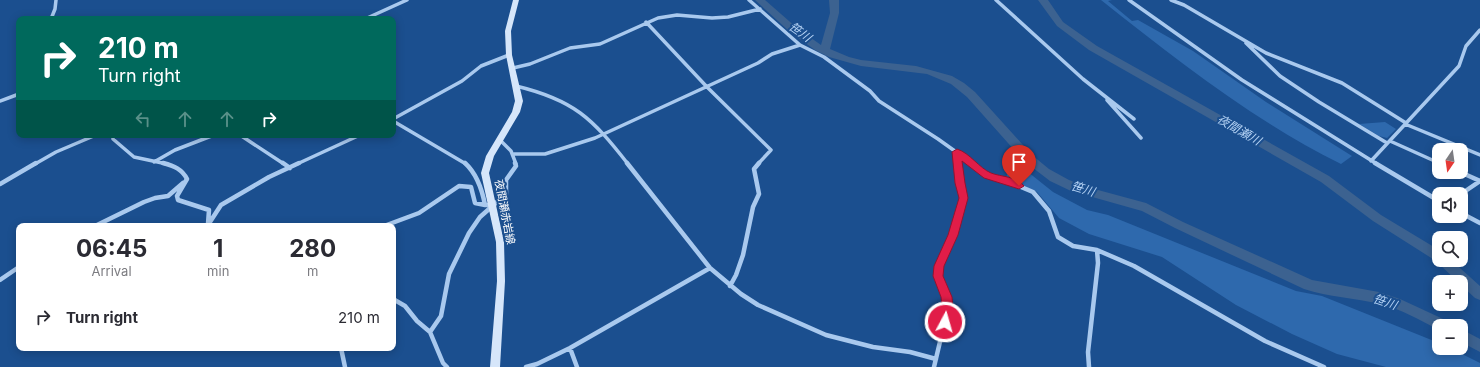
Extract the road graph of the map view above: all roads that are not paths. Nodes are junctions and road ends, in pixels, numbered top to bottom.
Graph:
1 (56, 0) edge
2 (407, 0) edge
3 (516, 0) edge
4 (749, 0) edge
5 (996, 0) edge
6 (1129, 0) edge
7 (1171, 0) edge
8 (760, 9) junction
9 (52, 16) edge
10 (371, 16) edge
11 (646, 22) junction
12 (1480, 30) edge
13 (1240, 38) junction
14 (800, 45) junction
15 (509, 55) junction
16 (513, 68) junction
17 (516, 86) junction
18 (707, 87) junction
19 (16, 95) edge
20 (1103, 95) junction
21 (0, 101) edge
22 (396, 118) edge
23 (1134, 119) dead end
24 (396, 122) edge
25 (1406, 124) junction
26 (604, 134) junction
27 (89, 138) edge
28 (113, 138) edge
29 (206, 138) edge
30 (245, 138) edge
31 (354, 138) edge
32 (1141, 138) dead end
33 (500, 140) junction
34 (1388, 142) junction
35 (957, 152) junction
36 (514, 154) junction
37 (1480, 155) edge
38 (1432, 160) edge
39 (154, 162) junction
40 (1371, 162) junction
41 (290, 168) junction
42 (1468, 176) edge
43 (187, 179) junction
44 (1480, 181) edge
45 (0, 184) edge
46 (1468, 189) edge
47 (1432, 197) edge
48 (489, 205) junction
49 (1468, 216) edge
50 (1480, 222) edge
51 (101, 223) edge
52 (208, 223) edge
53 (210, 223) edge
54 (392, 223) edge
55 (1097, 250) junction
56 (710, 268) junction
57 (16, 269) edge
58 (0, 280) edge
59 (730, 286) junction
60 (396, 301) edge
61 (430, 332) junction
62 (570, 348) junction
63 (342, 351) edge
64 (936, 359) junction
65 (345, 367) edge
66 (447, 367) edge
67 (494, 367) edge
68 (526, 367) edge
69 (577, 367) edge
70 (934, 367) edge
71 (1089, 367) edge
72 (1324, 367) edge

1 - 9 street
2 - 10 street
3 - 15 main road, 夜間瀬赤岩線
4 - 8 street
5 - 20 street
6 - 40 street
7 - 13 street
8 - 11 street
8 - 14 street
11 - 16 street
11 - 18 street
12 - 25 street
13 - 25 street
13 - 34 street
14 - 18 street
14 - 35 street
15 - 16 main road, 夜間瀬赤岩線
15 - 22 street
16 - 17 main road, 夜間瀬赤岩線
17 - 26 street
17 - 33 main road, 夜間瀬赤岩線
18 - 26 street
18 - 59 street
19 - 21 street
20 - 23 street
20 - 32 street
24 - 48 street
25 - 34 street
25 - 37 street
26 - 36 street
26 - 56 street
27 - 45 street
28 - 39 street
29 - 39 street
30 - 41 street
31 - 41 street
33 - 36 street
33 - 48 main road, 夜間瀬赤岩線
34 - 38 street
34 - 40 street
35 - 55 street
35 - 64 street
36 - 48 street
39 - 43 street
40 - 47 street
41 - 53 street
42 - 44 street
43 - 51 street
43 - 52 street
44 - 46 street
48 - 54 street
48 - 61 street
48 - 67 main road, 夜間瀬赤岩線
49 - 50 street
55 - 71 street
55 - 72 street
56 - 59 street
56 - 62 street
57 - 58 street
59 - 64 street
60 - 61 street
61 - 66 street
62 - 68 street
62 - 69 street
63 - 65 street
64 - 70 street

